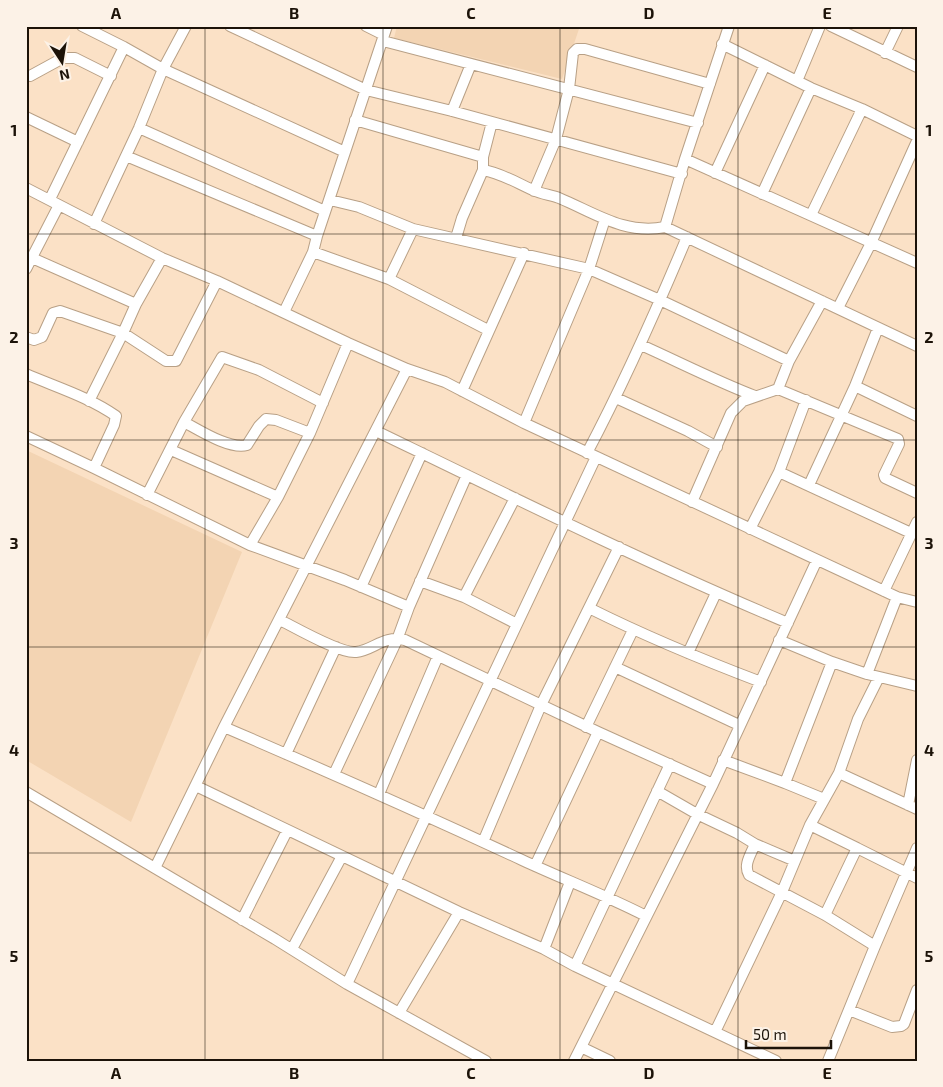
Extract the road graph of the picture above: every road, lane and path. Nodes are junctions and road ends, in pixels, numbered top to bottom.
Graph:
1 (82, 26) edge
2 (186, 26) edge
3 (230, 26) edge
4 (366, 26) edge
5 (729, 26) edge
6 (820, 26) edge
7 (831, 26) edge
8 (897, 27) edge
9 (385, 34) edge
10 (722, 44) junction
11 (124, 47) junction
12 (885, 53) junction
13 (471, 64) junction
14 (766, 65) junction
15 (917, 67) edge
16 (164, 69) junction
17 (26, 75) edge
18 (111, 76) junction
19 (797, 81) junction
20 (710, 84) junction
21 (811, 88) junction
22 (366, 90) junction
23 (569, 90) junction
24 (862, 109) junction
25 (452, 111) junction
26 (26, 117) edge
27 (355, 120) junction
28 (492, 122) junction
29 (698, 123) junction
30 (139, 128) junction
31 (917, 136) edge
32 (556, 139) junction
33 (917, 141) edge
34 (78, 142) junction
35 (345, 152) junction
36 (126, 156) junction
37 (483, 157) junction
38 (685, 159) junction
39 (483, 170) junction
40 (715, 172) junction
41 (682, 174) junction
42 (26, 188) edge
43 (534, 191) junction
44 (762, 194) junction
45 (330, 200) junction
46 (54, 202) junction
47 (325, 211) junction
48 (811, 215) junction
49 (605, 219) junction
50 (94, 224) junction
51 (665, 227) junction
52 (413, 229) junction
53 (317, 236) junction
54 (687, 237) junction
55 (456, 238) junction
56 (871, 243) junction
57 (313, 252) junction
58 (524, 253) junction
59 (32, 258) junction
60 (162, 258) junction
61 (917, 263) edge
62 (26, 269) edge
63 (589, 269) junction
64 (389, 279) junction
65 (218, 281) junction
66 (660, 300) junction
67 (822, 301) junction
68 (136, 304) junction
69 (838, 308) junction
70 (284, 312) junction
71 (878, 328) junction
72 (488, 330) junction
73 (123, 333) junction
74 (26, 337) edge
75 (348, 343) junction
76 (641, 345) junction
77 (917, 346) edge
78 (789, 361) junction
79 (407, 369) junction
80 (26, 374) edge
81 (855, 386) junction
82 (778, 389) junction
83 (462, 391) junction
84 (755, 396) junction
85 (616, 398) junction
86 (806, 400) junction
87 (89, 401) junction
88 (323, 403) junction
89 (841, 415) junction
90 (917, 416) edge
91 (184, 422) junction
92 (524, 424) junction
93 (376, 431) junction
94 (310, 433) junction
95 (26, 436) edge
96 (717, 447) junction
97 (170, 450) junction
98 (422, 453) junction
99 (591, 455) junction
100 (94, 468) junction
101 (779, 472) junction
102 (467, 475) junction
103 (809, 485) junction
104 (917, 493) edge
105 (146, 495) junction
106 (278, 497) junction
107 (515, 498) junction
108 (692, 502) junction
109 (917, 522) edge
110 (566, 523) junction
111 (750, 529) junction
112 (912, 533) junction
113 (250, 545) junction
114 (619, 547) junction
115 (817, 560) junction
116 (306, 566) junction
117 (420, 581) junction
118 (361, 586) junction
119 (884, 591) junction
120 (716, 593) junction
121 (897, 597) junction
122 (464, 598) junction
123 (917, 602) edge
124 (409, 607) junction
125 (589, 608) junction
126 (280, 620) junction
127 (788, 623) junction
128 (517, 624) junction
129 (633, 630) junction
130 (397, 640) junction
131 (780, 640) junction
132 (336, 647) junction
133 (688, 653) junction
134 (438, 656) junction
135 (832, 662) junction
136 (615, 668) junction
137 (867, 674) junction
138 (879, 677) junction
139 (490, 682) junction
140 (761, 682) junction
141 (916, 685) edge
142 (541, 705) junction
143 (739, 725) junction
144 (586, 727) junction
145 (224, 728) junction
146 (598, 732) junction
147 (286, 754) junction
148 (723, 760) junction
149 (917, 760) edge
150 (670, 764) junction
151 (839, 773) junction
152 (334, 774) junction
153 (785, 783) junction
154 (713, 784) junction
155 (196, 786) junction
156 (657, 791) junction
157 (26, 792) edge
158 (379, 794) junction
159 (824, 800) junction
160 (912, 807) edge
161 (697, 814) junction
162 (428, 816) junction
163 (810, 825) junction
164 (287, 831) junction
165 (483, 842) junction
166 (755, 844) junction
167 (857, 848) junction
168 (917, 848) edge
169 (342, 856) junction
170 (796, 861) junction
171 (535, 866) junction
172 (155, 868) junction
173 (906, 872) junction
174 (917, 878) edge
175 (395, 882) junction
176 (570, 882) junction
177 (782, 892) junction
178 (608, 896) junction
179 (459, 912) junction
180 (825, 915) junction
181 (646, 916) junction
182 (242, 920) junction
183 (875, 946) junction
184 (292, 949) junction
185 (544, 949) junction
186 (575, 966) junction
187 (613, 983) junction
188 (347, 984) junction
189 (917, 990) edge
190 (914, 1004) edge
191 (849, 1010) junction
192 (399, 1013) junction
193 (715, 1032) junction
194 (581, 1047) junction
195 (486, 1061) edge
196 (574, 1061) edge
197 (610, 1061) edge
198 (776, 1061) edge
199 (828, 1061) edge

1 - 11 street
2 - 16 street
3 - 22 street
4 - 9 street
5 - 10 street
6 - 19 street
7 - 12 street
8 - 12 street
9 - 13 street
9 - 22 street
10 - 14 street
10 - 20 street
11 - 16 street
11 - 18 street
12 - 15 street
13 - 23 street
13 - 25 street
14 - 19 street
14 - 40 street
16 - 30 street
16 - 35 street
17 - 18 street
18 - 34 street
19 - 21 street
20 - 23 street
20 - 29 street
21 - 24 street
21 - 44 street
22 - 25 street
22 - 27 street
23 - 29 street
23 - 32 street
24 - 31 street
24 - 48 street
25 - 28 street
26 - 34 street
27 - 35 street
27 - 37 street
28 - 32 street
28 - 37 street
29 - 38 street
30 - 36 street
30 - 47 street
32 - 41 street
32 - 43 street
33 - 56 street
34 - 46 street
35 - 45 street
36 - 50 street
36 - 53 street
37 - 39 street
38 - 40 street
38 - 41 street
39 - 43 street
39 - 55 street
40 - 44 street
41 - 51 street
42 - 46 street
43 - 49 street
44 - 48 street
45 - 47 street
45 - 52 street
46 - 50 street
46 - 59 street
47 - 53 street
48 - 56 street
49 - 51 street
49 - 63 street
50 - 60 street
51 - 54 street
52 - 55 street
52 - 64 street
53 - 57 street
54 - 66 street
54 - 67 street
55 - 58 street
56 - 61 street
56 - 69 street
57 - 64 street
57 - 70 street
58 - 63 street
58 - 72 street
59 - 62 street
59 - 68 street
60 - 65 street
60 - 68 street
63 - 66 street
63 - 92 street
64 - 72 street
65 - 70 street
65 - 73 street
66 - 76 street
66 - 78 street
67 - 69 street
67 - 78 street
68 - 73 street
69 - 71 street
70 - 75 street
71 - 77 street
71 - 81 street
72 - 83 street
73 - 74 street
73 - 87 street
75 - 79 street
75 - 88 street
76 - 84 street
76 - 85 street
78 - 82 street
79 - 83 street
79 - 93 street
80 - 87 street
81 - 89 street
81 - 90 street
82 - 84 street
82 - 86 street
83 - 92 street
84 - 96 street
85 - 96 street
85 - 99 street
86 - 89 street
86 - 101 street
87 - 100 street
88 - 91 street
88 - 94 street
89 - 103 street
89 - 104 street
91 - 94 street
91 - 97 street
92 - 99 street
93 - 98 street
93 - 116 street
94 - 106 street
95 - 100 street
96 - 108 street
97 - 105 street
97 - 106 street
98 - 102 street
98 - 118 street
99 - 108 street
99 - 110 street
100 - 105 street
101 - 103 street
101 - 111 street
102 - 107 street
102 - 117 street
103 - 112 street
105 - 113 street
106 - 113 street
107 - 110 street
107 - 122 street
108 - 111 street
109 - 112 street
110 - 114 street
110 - 128 street
111 - 115 street
112 - 119 street
113 - 116 street
114 - 120 street
114 - 125 street
115 - 119 street
115 - 127 street
116 - 118 street
116 - 126 street
117 - 122 street
117 - 124 street
118 - 124 street
119 - 121 street
120 - 127 street
120 - 133 street
121 - 123 street
121 - 137 street
122 - 128 street
124 - 130 street
125 - 129 street
125 - 142 street
126 - 132 street
126 - 145 street
127 - 131 street
128 - 139 street
129 - 133 street
129 - 136 street
130 - 132 street
130 - 134 street
130 - 152 street
131 - 135 street
131 - 140 street
132 - 147 street
133 - 140 street
134 - 139 street
134 - 158 street
135 - 137 street
135 - 153 street
136 - 143 street
136 - 144 street
137 - 138 street
138 - 141 street
138 - 151 street
139 - 142 street
139 - 162 street
140 - 143 street
142 - 144 street
142 - 165 street
143 - 148 street
144 - 146 street
145 - 147 street
145 - 155 street
146 - 150 street
146 - 171 street
147 - 152 street
148 - 153 street
148 - 154 street
149 - 160 street
150 - 154 street
150 - 156 street
151 - 159 street
151 - 160 street
152 - 158 street
153 - 159 street
154 - 161 street
155 - 164 street
155 - 172 street
156 - 161 street
156 - 178 street
157 - 172 street
158 - 162 street
159 - 163 street
161 - 166 street
161 - 181 street
162 - 165 street
162 - 175 street
163 - 167 street
163 - 170 street
164 - 169 street
164 - 182 street
165 - 171 street
166 - 170 street
166 - 177 street
167 - 173 street
167 - 180 street
168 - 173 street
169 - 175 street
169 - 184 street
170 - 177 street
171 - 176 street
172 - 182 street
173 - 174 street
173 - 183 street
175 - 179 street
175 - 188 street
176 - 178 street
176 - 185 street
177 - 180 street
177 - 193 street
178 - 181 street
178 - 186 street
179 - 185 street
179 - 192 street
180 - 183 street
181 - 187 street
182 - 184 street
183 - 191 street
184 - 188 street
185 - 186 street
186 - 187 street
187 - 193 street
187 - 194 street
188 - 192 street
189 - 190 street
190 - 191 street
191 - 199 street
192 - 195 street
193 - 198 street
194 - 196 street
194 - 197 street

